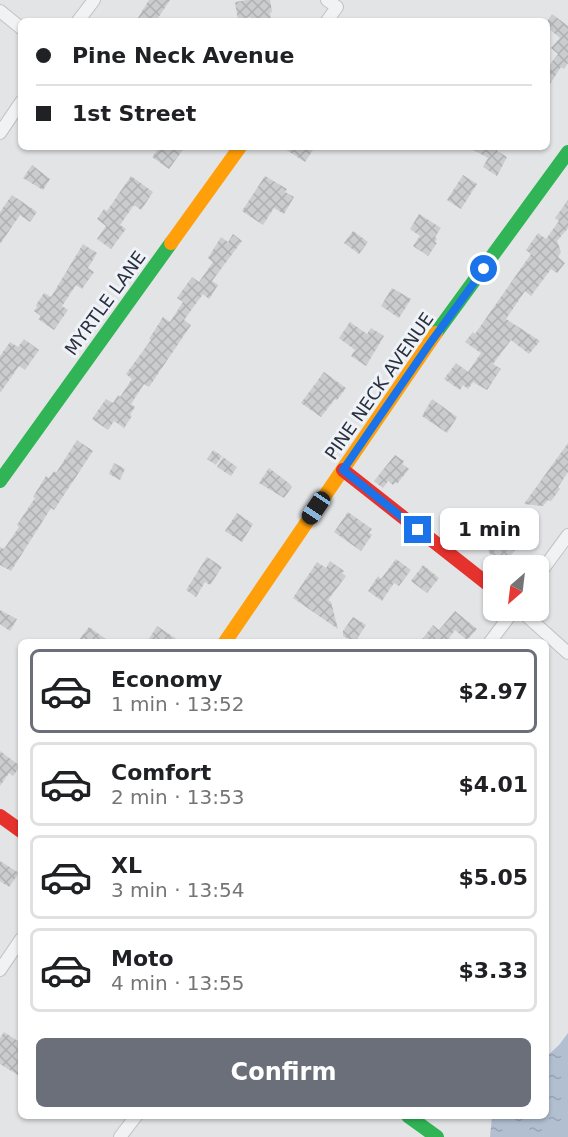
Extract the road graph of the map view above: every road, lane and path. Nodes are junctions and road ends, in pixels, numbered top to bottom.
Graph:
1 (94, 0) edge
2 (327, 0) edge
3 (0, 11) edge
4 (80, 18) edge
5 (329, 18) edge
6 (18, 26) edge
7 (18, 106) edge
8 (0, 133) edge
9 (238, 150) edge
10 (568, 152) edge
11 (343, 470) junction
12 (0, 481) edge
13 (568, 535) edge
14 (549, 561) edge
15 (483, 580) edge
16 (506, 621) edge
17 (532, 621) edge
18 (227, 639) edge
19 (492, 639) edge
20 (568, 653) edge
21 (0, 816) edge
22 (18, 829) edge
23 (18, 943) edge
24 (0, 970) edge
25 (134, 1119) edge
26 (412, 1119) edge
27 (120, 1137) edge
28 (437, 1137) edge

1 - 4 street
2 - 5 street
3 - 6 street
7 - 8 street
9 - 12 street, MYRTLE LANE
10 - 11 street, PINE NECK AVENUE
11 - 15 street
11 - 18 street, PINE NECK AVENUE
13 - 14 street
16 - 19 street
17 - 20 street
21 - 22 street
23 - 24 street
25 - 27 street
26 - 28 street

